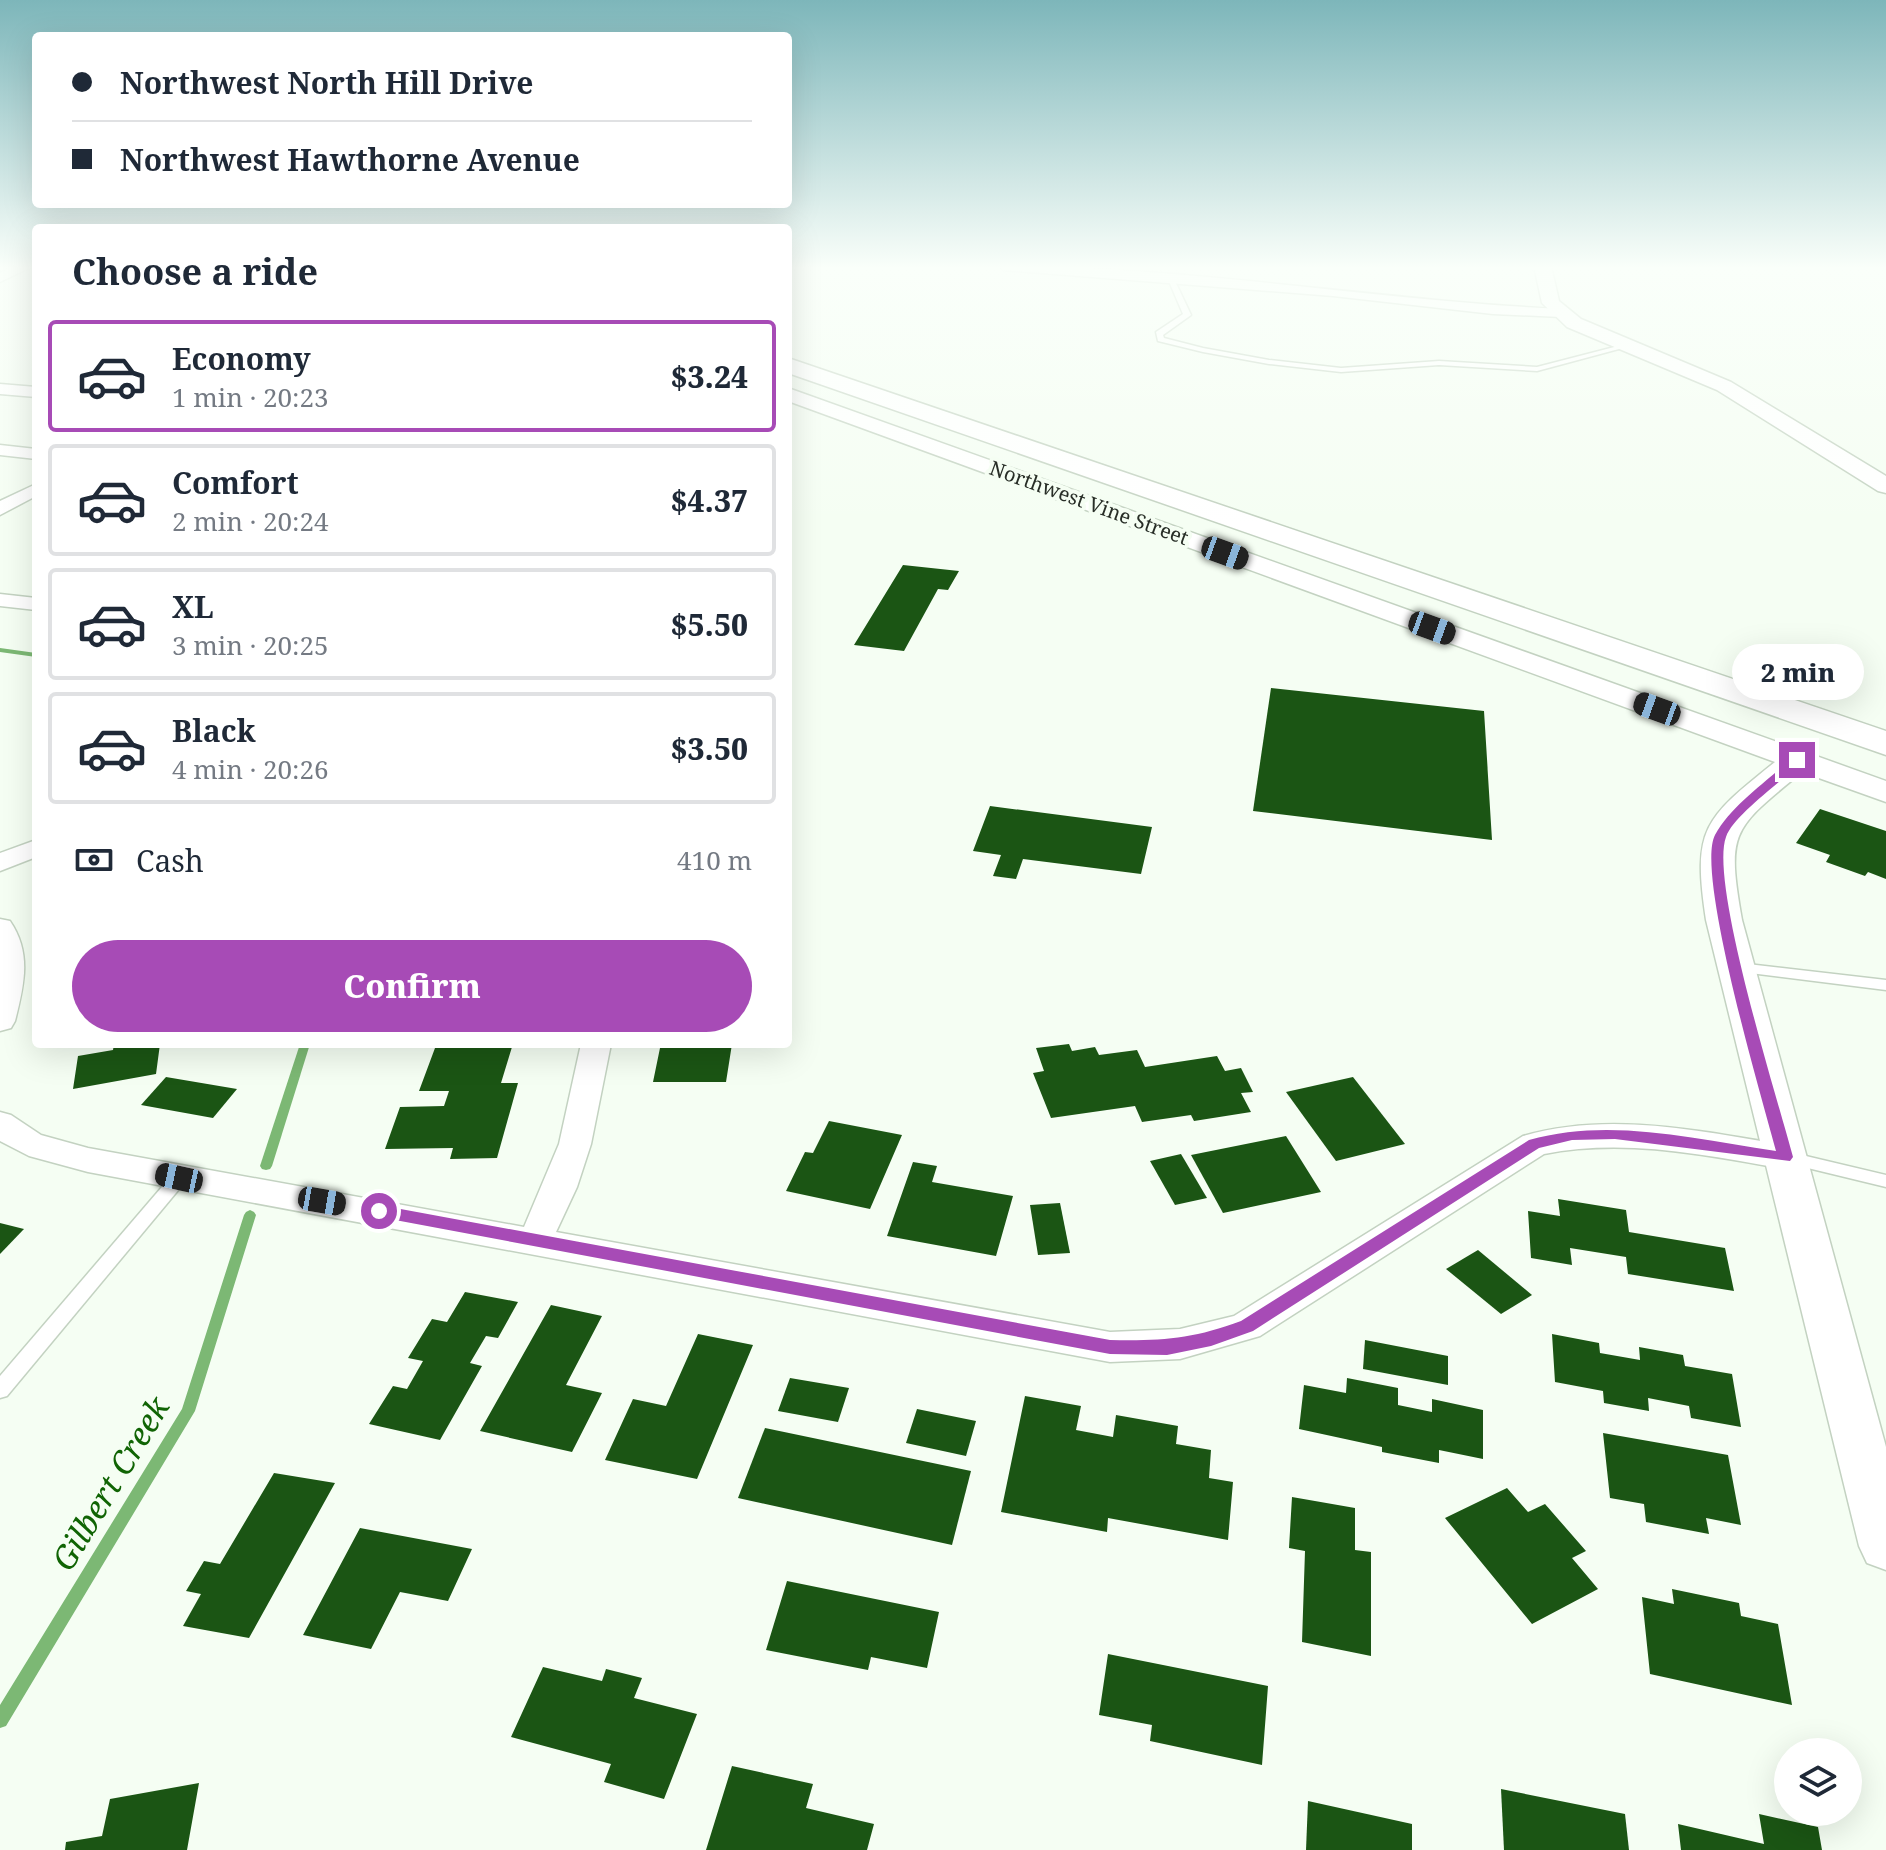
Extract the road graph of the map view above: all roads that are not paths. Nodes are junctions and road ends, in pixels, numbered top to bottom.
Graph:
1 (801, 352) edge
2 (1217, 352) edge
3 (1601, 352) edge
4 (1642, 352) edge
5 (792, 366) edge
6 (0, 389) edge
7 (32, 392) edge
8 (792, 395) edge
9 (0, 450) edge
10 (32, 454) edge
11 (1886, 486) edge
12 (32, 492) edge
13 (0, 509) edge
14 (0, 600) edge
15 (32, 604) edge
16 (1886, 718) edge
17 (1886, 744) edge
18 (1797, 760) junction
19 (1886, 792) edge
20 (32, 850) edge
21 (0, 863) edge
22 (0, 927) edge
23 (1737, 967) junction
24 (1886, 985) edge
25 (0, 1021) edge
26 (595, 1048) edge
27 (0, 1123) edge
28 (1785, 1157) junction
29 (179, 1178) junction
30 (1886, 1181) edge
31 (535, 1240) junction
32 (0, 1390) edge
33 (1886, 1546) edge

1 - 16 highway
2 - 3 lane
4 - 11 street
5 - 17 highway
6 - 7 street
8 - 18 street, Northwest Vine Street
9 - 10 street
12 - 13 street
14 - 15 street
18 - 19 street, Northwest Vine Street
18 - 23 street
20 - 21 street
22 - 25 street
23 - 24 lane
23 - 28 street
26 - 31 street
27 - 29 street
28 - 30 lane
28 - 31 street
28 - 33 street
29 - 31 street
29 - 32 lane

